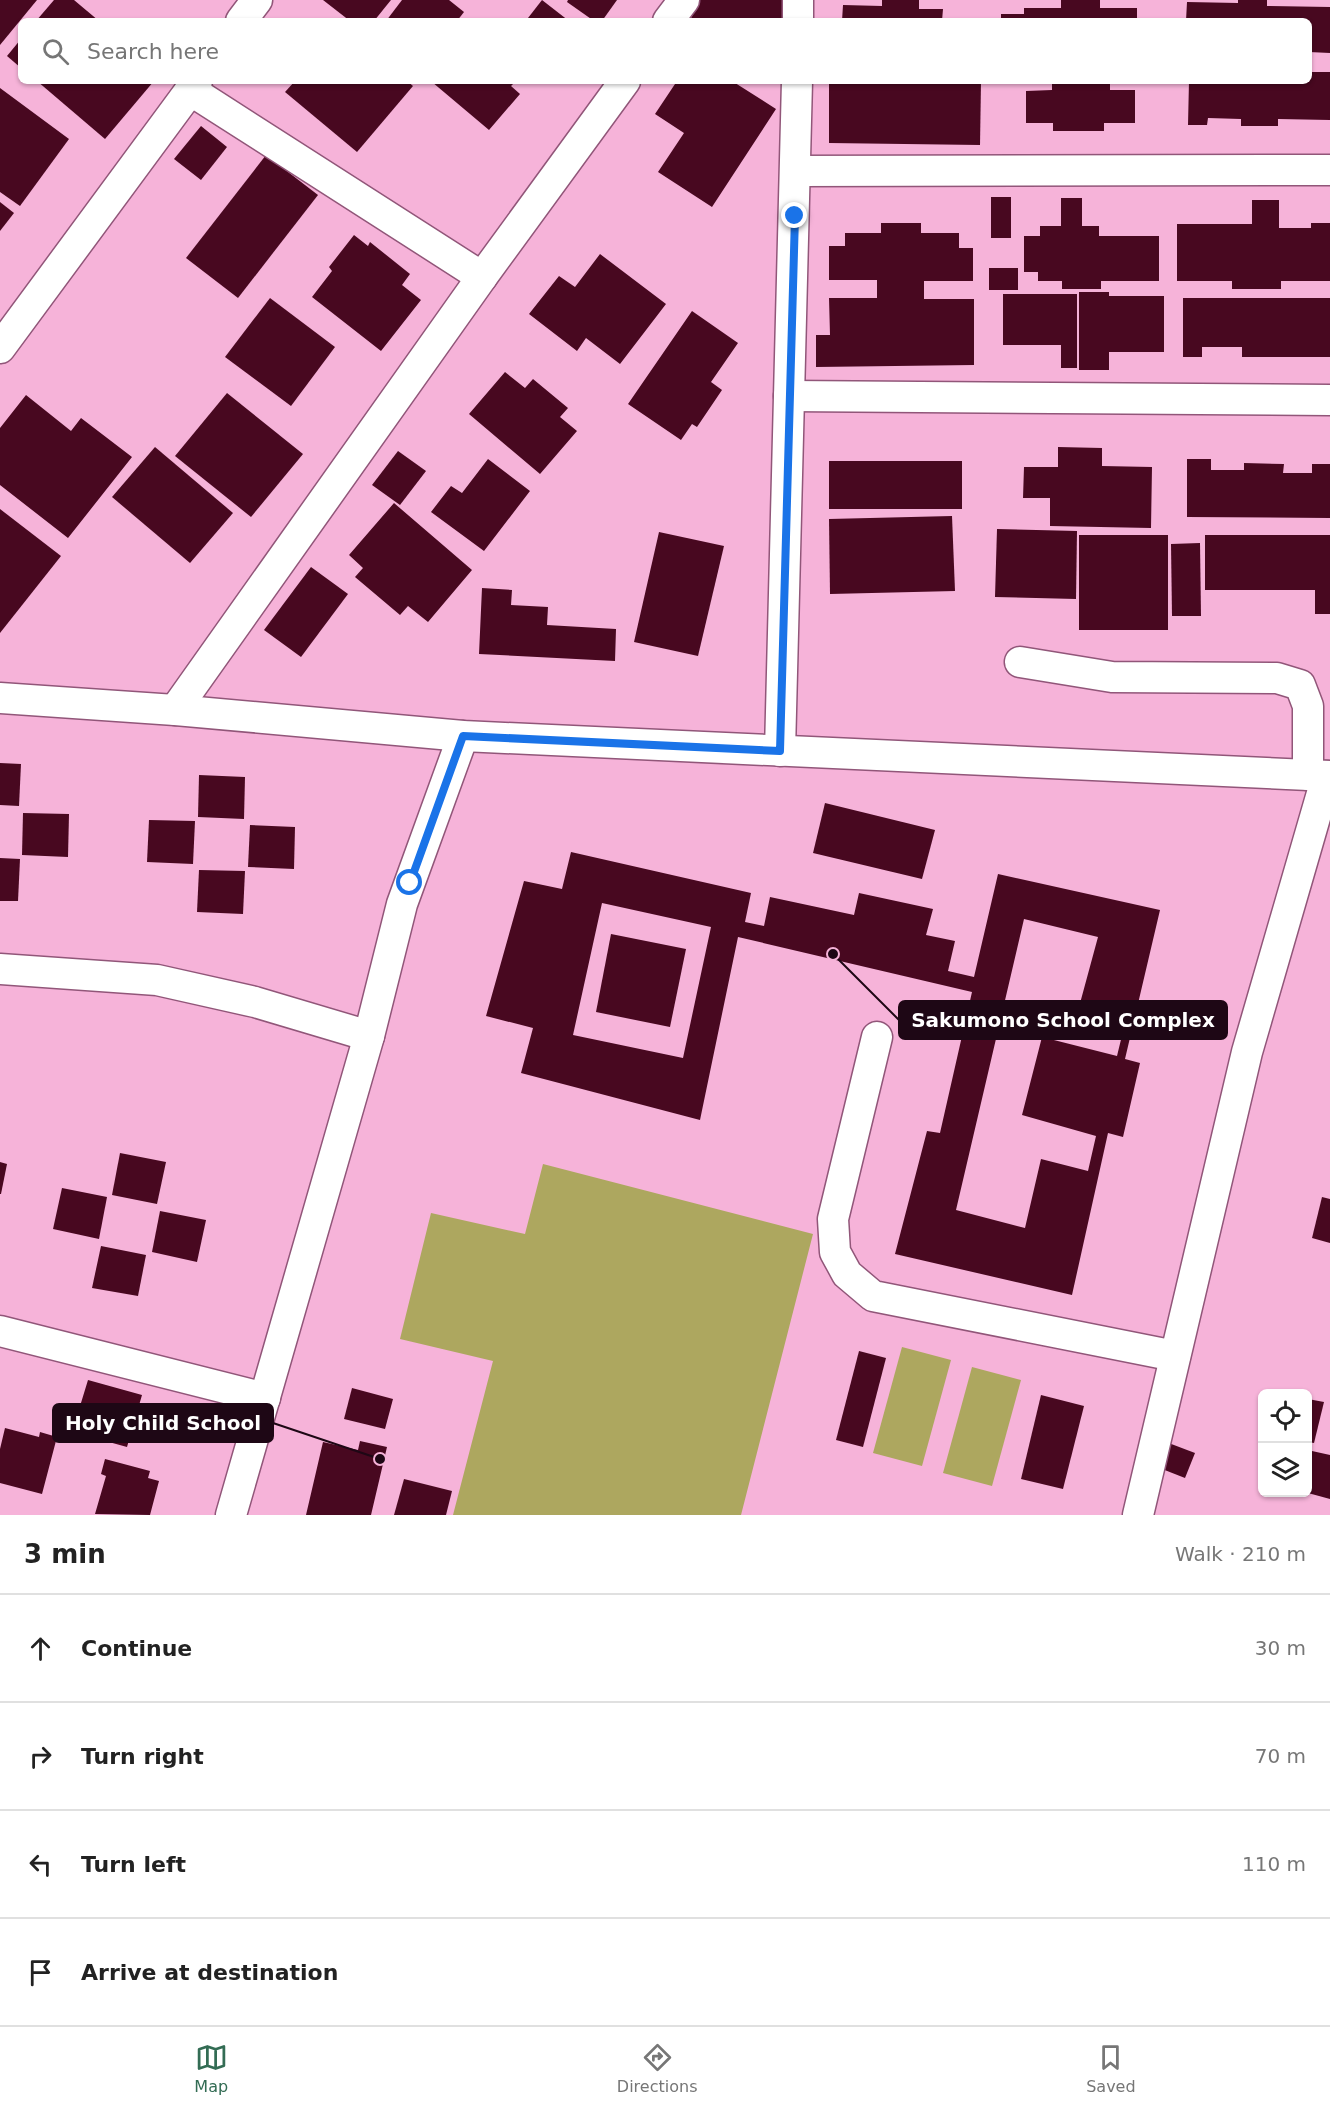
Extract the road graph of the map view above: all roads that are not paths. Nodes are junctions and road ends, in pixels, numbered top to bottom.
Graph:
1 (257, 0) edge
2 (684, 0) edge
3 (798, 0) edge
4 (243, 18) edge
5 (671, 18) edge
6 (798, 18) edge
7 (623, 84) edge
8 (797, 84) edge
9 (194, 86) edge
10 (1330, 170) edge
11 (796, 171) junction
12 (482, 277) junction
13 (0, 348) edge
14 (789, 396) junction
15 (1330, 400) edge
16 (1020, 662) dead end
17 (0, 698) edge
18 (175, 710) junction
19 (463, 736) junction
20 (780, 751) junction
21 (1322, 775) edge
22 (0, 969) edge
23 (369, 1036) junction
24 (877, 1037) dead end
25 (0, 1331) edge
26 (1175, 1356) junction
27 (265, 1398) junction
28 (231, 1515) edge
29 (1138, 1515) edge

1 - 4 street
2 - 5 street
3 - 6 street
7 - 12 street
8 - 11 street
9 - 12 street
9 - 13 street
10 - 11 street
11 - 14 street
12 - 18 street
14 - 15 street
14 - 20 street
16 - 21 street
17 - 18 street
18 - 19 street
19 - 20 street
19 - 23 street
20 - 21 street
21 - 26 street
22 - 23 street
23 - 27 street
24 - 26 street
25 - 27 street
26 - 29 street
27 - 28 street

